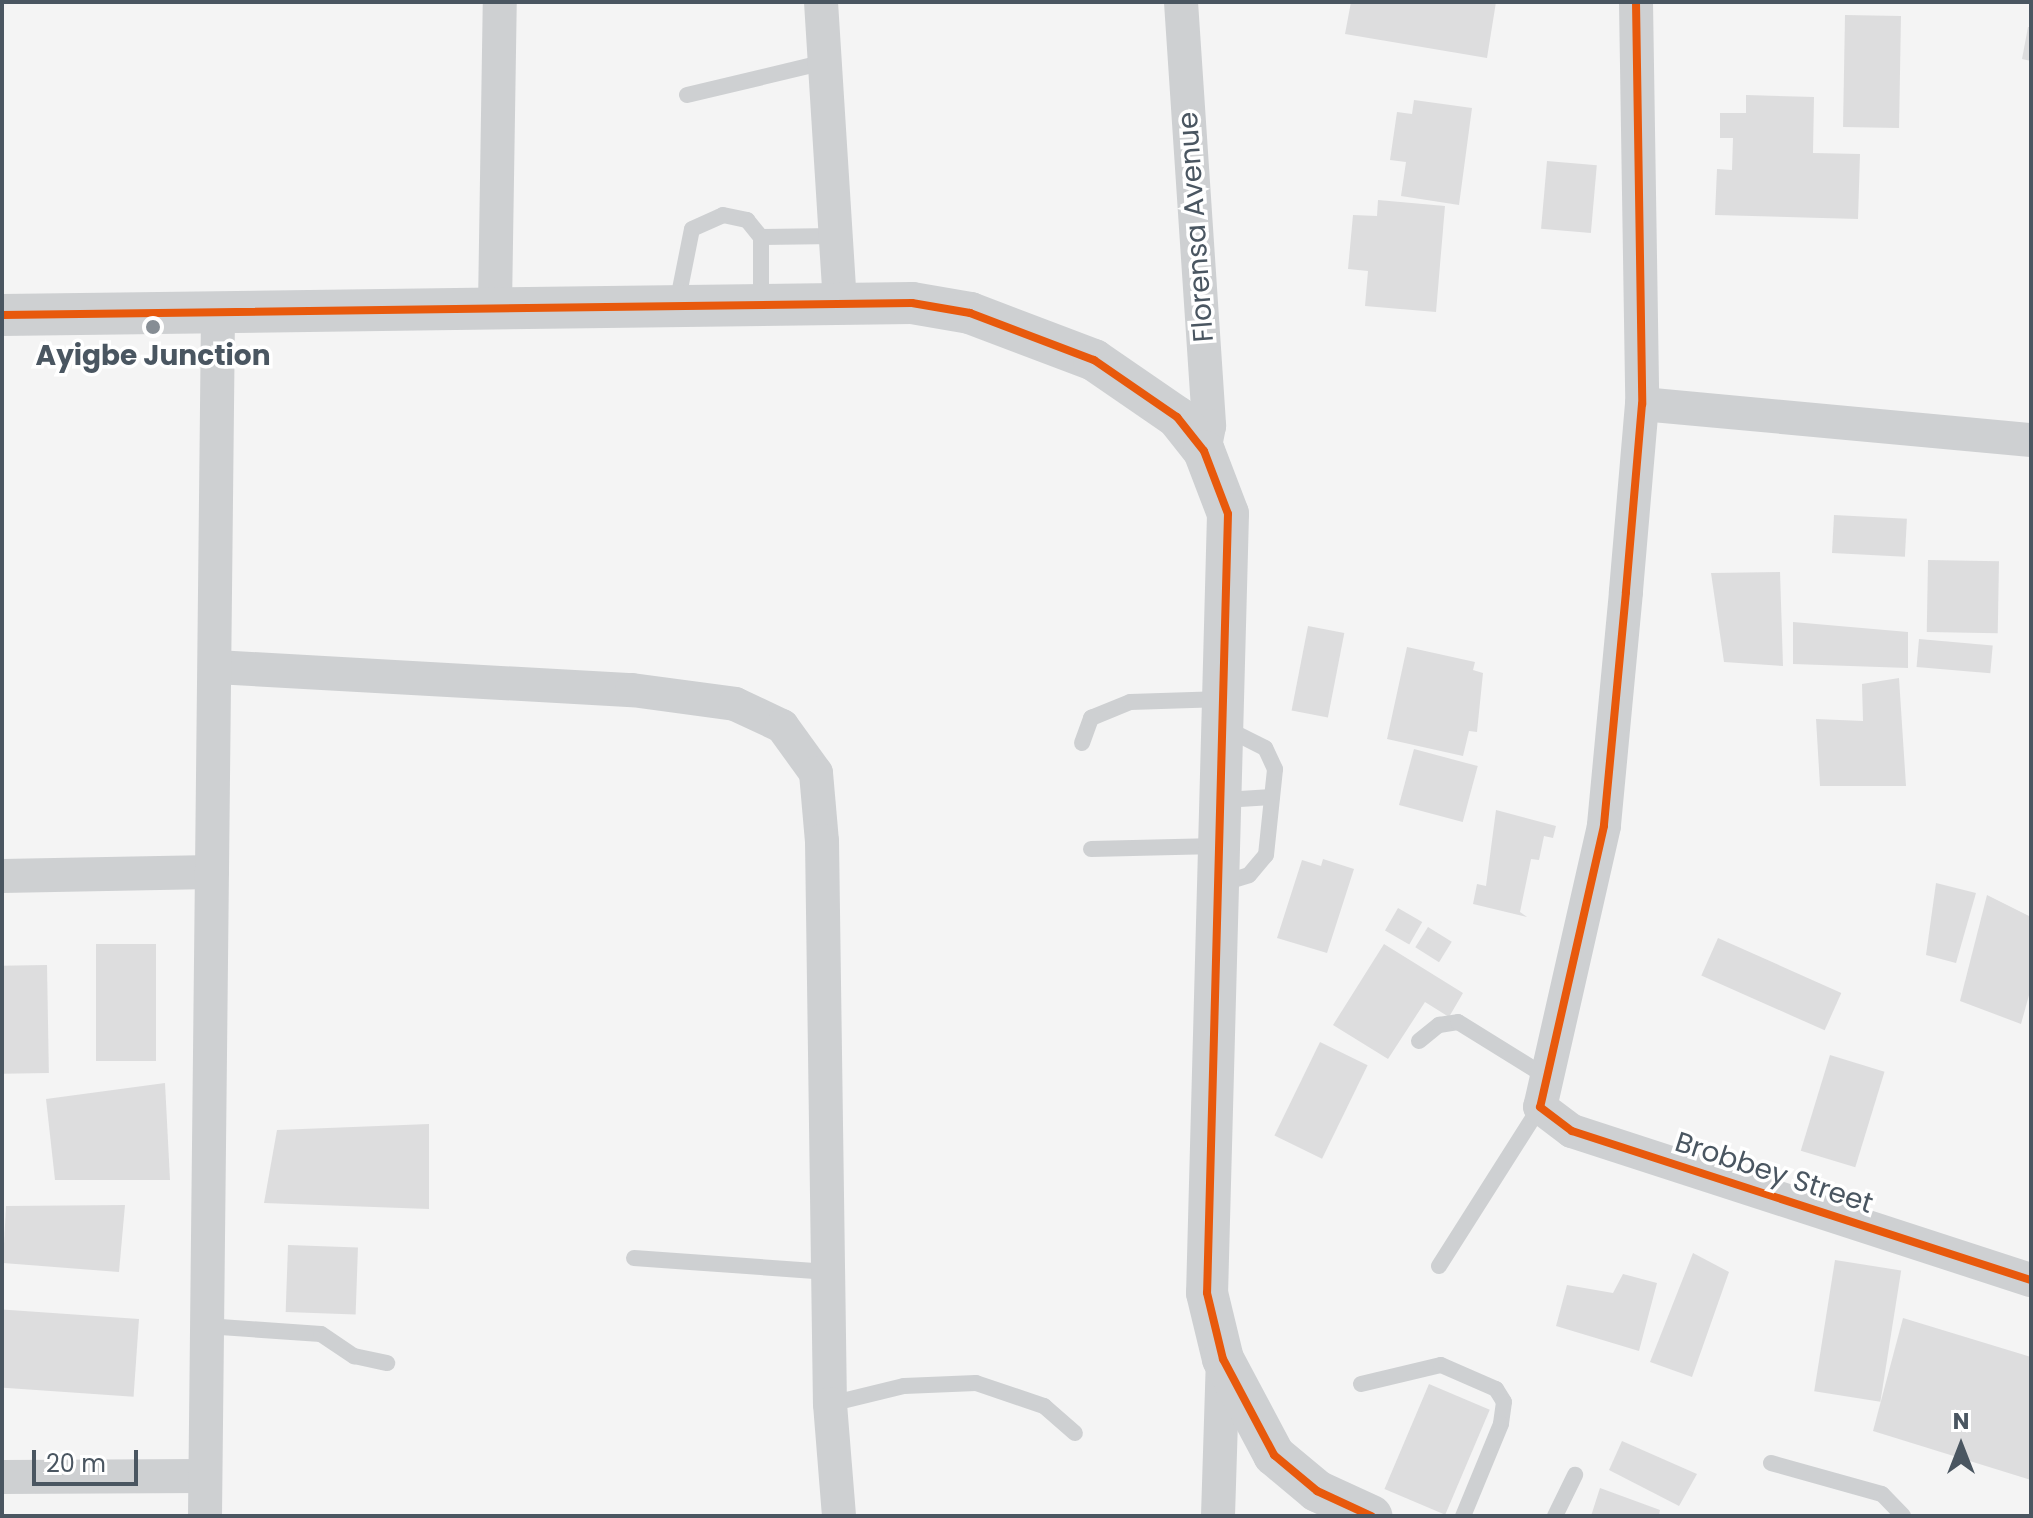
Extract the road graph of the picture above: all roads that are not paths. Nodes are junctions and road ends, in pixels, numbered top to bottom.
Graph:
1 (500, 2) edge
2 (821, 2) edge
3 (1181, 2) edge
4 (1636, 2) edge
5 (825, 62) junction
6 (687, 95) dead end
7 (836, 236) junction
8 (761, 237) junction
9 (840, 300) junction
10 (761, 302) junction
11 (677, 304) junction
12 (495, 306) junction
13 (218, 312) junction
14 (2, 315) edge
15 (1642, 404) junction
16 (2031, 440) edge
17 (1204, 451) junction
18 (216, 667) junction
19 (1227, 714) junction
20 (1082, 743) dead end
21 (1272, 797) junction
22 (1224, 800) junction
23 (1091, 849) dead end
24 (1221, 865) junction
25 (212, 872) junction
26 (2, 876) edge
27 (1419, 1041) dead end
28 (1543, 1092) junction
29 (634, 1258) dead end
30 (1439, 1266) dead end
31 (828, 1272) junction
32 (2031, 1280) edge
33 (206, 1326) junction
34 (1223, 1359) junction
35 (387, 1363) dead end
36 (1361, 1384) dead end
37 (830, 1404) junction
38 (1075, 1433) dead end
39 (1771, 1463) dead end
40 (1575, 1475) dead end
41 (204, 1476) junction
42 (2, 1477) edge
43 (205, 1516) edge
44 (839, 1516) edge
45 (1218, 1516) edge
46 (1371, 1516) edge
47 (1463, 1516) edge
48 (1555, 1516) edge
49 (1903, 1516) edge

1 - 12 street
2 - 5 street
3 - 17 street, Florensa Avenue
4 - 15 street
5 - 6 lane
5 - 7 street
7 - 8 lane
7 - 9 street
8 - 10 lane
8 - 11 lane
9 - 10 street
9 - 17 street
10 - 11 street
11 - 12 street
12 - 13 street
13 - 14 street
13 - 18 street
15 - 16 street
15 - 28 street
17 - 19 street
18 - 25 street
18 - 31 street
19 - 20 lane
19 - 21 lane
19 - 22 street
21 - 22 lane
21 - 24 lane
22 - 24 street
23 - 24 lane
24 - 34 street
25 - 26 street
25 - 33 street
27 - 28 lane
28 - 30 lane
28 - 32 street, Brobbey Street
29 - 31 lane
31 - 37 street
33 - 35 lane
33 - 41 street
34 - 45 street
34 - 46 street
36 - 47 lane
37 - 38 lane
37 - 44 street
39 - 49 lane
40 - 48 lane
41 - 42 street
41 - 43 street

